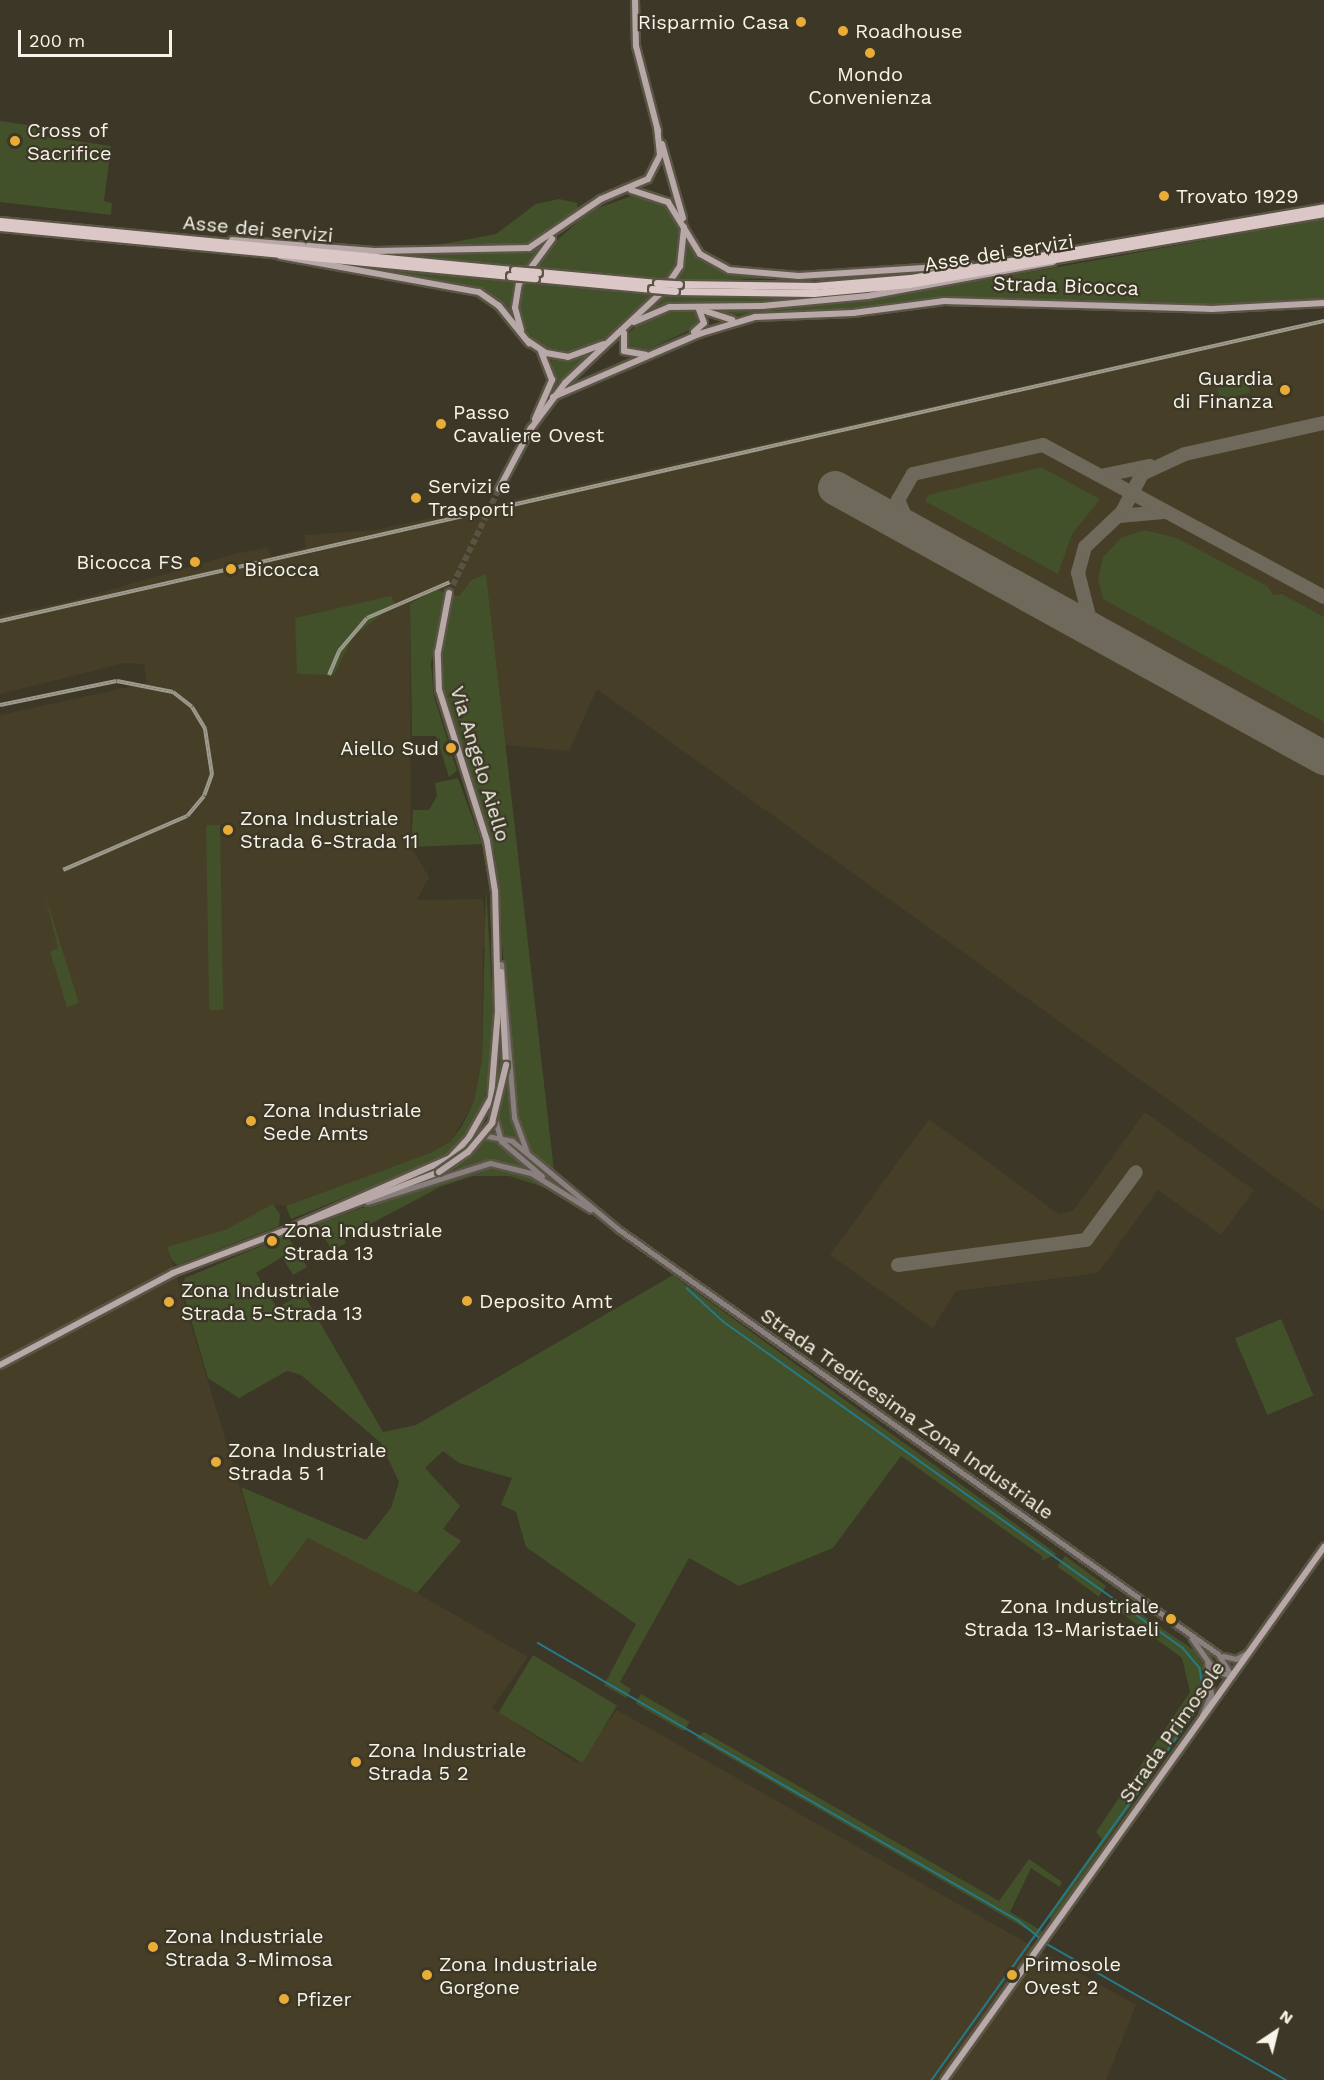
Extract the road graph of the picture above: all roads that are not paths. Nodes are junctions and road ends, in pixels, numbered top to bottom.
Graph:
1 (634, 0) edge
2 (657, 128) junction
3 (620, 192) junction
4 (1324, 207) edge
5 (1324, 213) edge
6 (0, 220) edge
7 (684, 222) junction
8 (0, 227) edge
9 (560, 231) junction
10 (207, 240) junction
11 (262, 252) junction
12 (1030, 259) junction
13 (1054, 261) junction
14 (512, 273) junction
15 (536, 275) junction
16 (677, 288) junction
17 (1324, 303) edge
18 (690, 306) junction
19 (699, 309) junction
20 (736, 320) junction
21 (634, 322) junction
22 (626, 329) junction
23 (615, 338) junction
24 (530, 343) junction
25 (675, 344) junction
26 (538, 350) junction
27 (652, 353) junction
28 (553, 397) junction
29 (529, 431) junction
30 (499, 489) tunnel mouth
31 (449, 593) tunnel mouth
32 (498, 945) junction
33 (501, 964) junction
34 (491, 1098) junction
35 (498, 1135) junction
36 (458, 1152) junction
37 (531, 1160) junction
38 (578, 1203) junction
39 (354, 1205) junction
40 (602, 1217) junction
41 (290, 1228) junction
42 (0, 1365) edge
43 (1324, 1547) edge
44 (1192, 1638) junction
45 (1250, 1650) junction
46 (1218, 1654) junction
47 (1207, 1662) junction
48 (1232, 1676) junction
49 (1193, 1730) junction
50 (944, 2080) edge

1 - 2 main road
2 - 3 main road
2 - 7 main road
3 - 7 main road
3 - 9 main road
4 - 12 main road, Asse dei servizi
5 - 13 main road, Asse dei servizi
6 - 10 main road, Asse dei servizi
7 - 12 main road
7 - 21 main road
8 - 11 main road, Asse dei servizi
9 - 10 main road
9 - 24 main road
10 - 14 main road, Asse dei servizi
11 - 14 main road, Asse dei servizi
11 - 24 main road
12 - 16 main road, Asse dei servizi
13 - 16 main road, Asse dei servizi
13 - 18 main road
14 - 15 main road, bridge
15 - 16 main road, bridge
15 - 16 main road, bridge
17 - 20 main road, Strada Bicocca
18 - 19 main road
18 - 21 main road
19 - 20 main road
19 - 25 main road
20 - 25 main road
21 - 22 main road
22 - 23 main road
22 - 27 main road
23 - 26 main road
23 - 28 main road
24 - 26 main road
25 - 27 main road
26 - 29 main road
27 - 28 main road
28 - 29 main road
29 - 30 main road
31 - 32 main road, Via Angelo Aiello
32 - 33 main road
32 - 34 main road
33 - 37 street
33 - 39 main road, bridge
34 - 35 street
34 - 36 main road
35 - 36 street
35 - 37 street
35 - 38 street
36 - 41 main road
37 - 40 street
38 - 39 street
38 - 40 street
39 - 41 main road
40 - 44 street, Strada Tredicesima Zona Industriale
41 - 42 main road
43 - 45 main road, Strada Primosole
44 - 46 street, Strada Tredicesima Zona Industriale
44 - 47 street
45 - 46 street
45 - 48 main road, Strada Primosole
46 - 48 street
47 - 48 street
47 - 49 street
48 - 49 main road, Strada Primosole
49 - 50 main road, Strada Primosole

